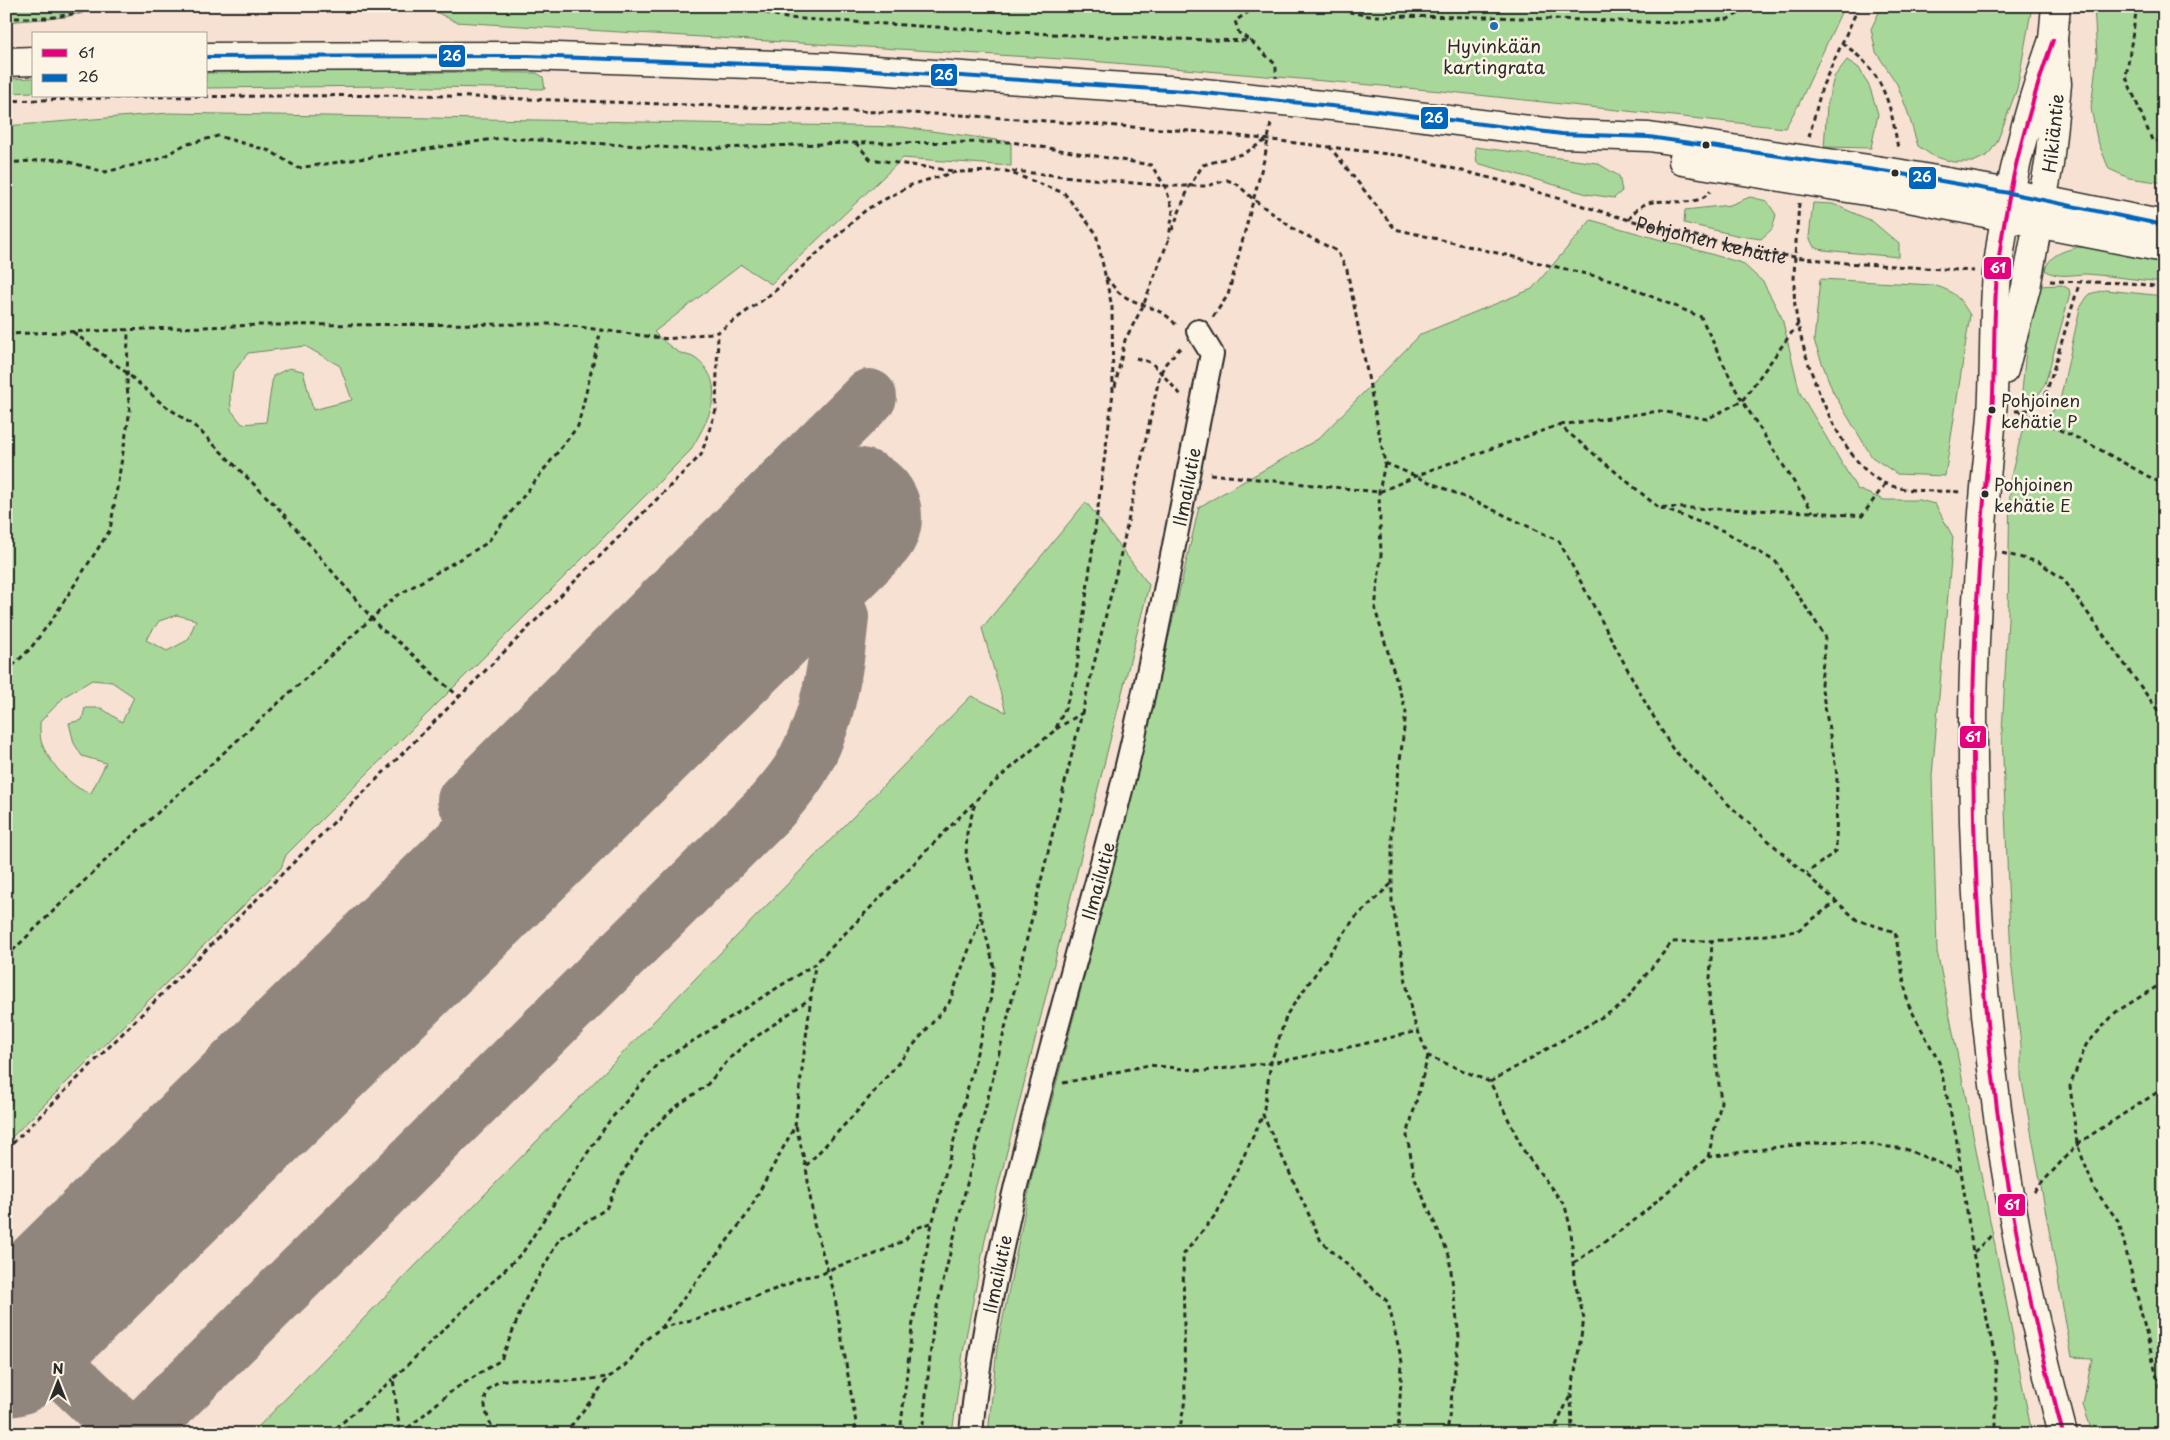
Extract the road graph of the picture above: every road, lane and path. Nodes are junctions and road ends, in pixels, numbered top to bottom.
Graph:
1 (137, 6) edge
2 (739, 6) edge
3 (1257, 6) edge
4 (1322, 6) edge
5 (1754, 6) edge
6 (1859, 6) edge
7 (2056, 6) edge
8 (2136, 6) edge
9 (6, 18) edge
10 (2053, 40) junction
11 (1251, 41) junction
12 (1842, 43) junction
13 (208, 57) edge
14 (32, 61) edge
15 (6, 62) edge
16 (185, 98) edge
17 (208, 98) edge
18 (1277, 100) junction
19 (6, 101) edge
20 (1267, 139) junction
21 (856, 142) junction
22 (2164, 142) edge
23 (1808, 145) dead end
24 (1329, 146) junction
25 (1898, 149) dead end
26 (6, 163) edge
27 (1006, 171) junction
28 (956, 172) junction
29 (1165, 186) junction
30 (1189, 187) junction
31 (1710, 191) dead end
32 (1800, 197) dead end
33 (1253, 200) junction
34 (2007, 205) junction
35 (2040, 212) junction
36 (1629, 220) junction
37 (2164, 225) edge
38 (1169, 238) junction
39 (2164, 248) edge
40 (1795, 258) junction
41 (1997, 274) junction
42 (1105, 276) junction
43 (2028, 279) junction
44 (2080, 281) junction
45 (2164, 288) edge
46 (1143, 306) junction
47 (1798, 324) junction
48 (128, 330) junction
49 (600, 330) junction
50 (72, 332) junction
51 (718, 332) junction
52 (6, 334) edge
53 (1192, 336) junction
54 (1136, 358) dead end
55 (127, 373) junction
56 (1160, 374) junction
57 (1113, 393) junction
58 (1742, 401) junction
59 (1201, 407) junction
60 (2005, 413) junction
61 (1559, 425) junction
62 (1385, 463) junction
63 (1187, 471) junction
64 (1416, 476) junction
65 (1885, 484) junction
66 (2164, 485) edge
67 (1379, 492) junction
68 (1984, 494) junction
69 (1658, 507) junction
70 (1813, 512) junction
71 (1980, 548) junction
72 (372, 619) junction
73 (6, 672) edge
74 (460, 697) junction
75 (1082, 712) junction
76 (2164, 719) edge
77 (1055, 730) junction
78 (975, 802) junction
79 (1806, 873) junction
80 (1392, 884) junction
81 (1837, 901) junction
82 (981, 917) junction
83 (1712, 941) junction
84 (6, 957) edge
85 (815, 964) junction
86 (2164, 982) edge
87 (811, 998) junction
88 (1418, 1030) junction
89 (1428, 1056) junction
90 (1271, 1062) junction
91 (1043, 1082) junction
92 (1490, 1082) junction
93 (2164, 1088) edge
94 (1264, 1115) junction
95 (796, 1126) junction
96 (2077, 1144) junction
97 (6, 1150) edge
98 (1708, 1157) junction
99 (806, 1167) junction
100 (1961, 1172) junction
101 (2013, 1215) junction
102 (932, 1223) junction
103 (1573, 1263) junction
104 (828, 1271) junction
105 (661, 1328) junction
106 (609, 1377) junction
107 (393, 1379) junction
108 (1571, 1396) junction
109 (2164, 1406) edge
110 (329, 1434) edge
111 (401, 1434) edge
112 (495, 1434) edge
113 (565, 1434) edge
114 (854, 1434) edge
115 (900, 1434) edge
116 (922, 1434) edge
117 (971, 1434) edge
118 (1179, 1434) edge
119 (1398, 1434) edge
120 (1447, 1434) edge
121 (1552, 1434) edge
122 (1572, 1434) edge
123 (1996, 1434) edge
124 (2063, 1434) edge

1 - 9 path
2 - 11 path
3 - 11 path
4 - 5 path
6 - 12 path
7 - 10 main road, Hikiäntie
8 - 22 path
10 - 34 main road, Hikiäntie
10 - 35 main road, Hikiäntie
11 - 18 path
12 - 23 path
12 - 25 path
13 - 18 main road
14 - 15 main road
16 - 19 path, Pohjoinen kehätie
17 - 20 path, Pohjoinen kehätie
18 - 20 path
18 - 34 main road
20 - 24 path, Pohjoinen kehätie
20 - 30 path
20 - 33 path
21 - 26 path
21 - 28 path
21 - 29 path
24 - 36 path, Pohjoinen kehätie
24 - 58 path
27 - 28 path
27 - 29 path
27 - 42 path
28 - 51 path
29 - 30 path
29 - 38 path
30 - 33 path
30 - 38 path
31 - 36 path
32 - 40 path
33 - 53 path
33 - 62 path
34 - 35 main road
34 - 41 main road, Hikiäntie
35 - 37 main road
35 - 39 main road
35 - 43 main road, Hikiäntie
36 - 40 path, Pohjoinen kehätie
38 - 46 path
40 - 41 path, Pohjoinen kehätie
40 - 47 path
41 - 60 main road, Hikiäntie
42 - 46 path
42 - 57 path
43 - 44 path
43 - 60 main road, Hikiäntie
44 - 45 path
44 - 60 path
46 - 53 path
46 - 57 path
47 - 58 path
47 - 65 path
48 - 49 path
48 - 50 path
48 - 55 path
49 - 51 path
49 - 72 path
50 - 52 path
50 - 55 path
51 - 74 path
53 - 56 path
53 - 59 street, Ilmailutie
54 - 56 path
55 - 72 path
55 - 73 path
56 - 59 path
56 - 75 path
57 - 77 path
58 - 61 path
58 - 70 path
59 - 63 street, Ilmailutie
60 - 66 path
60 - 68 main road
61 - 64 path
61 - 69 path
62 - 64 path
62 - 67 path
63 - 67 path
63 - 91 street, Ilmailutie
64 - 67 path
64 - 79 path
65 - 68 path
65 - 70 path
67 - 80 path
68 - 71 main road
69 - 70 path
69 - 79 path
71 - 76 path
71 - 101 main road
72 - 74 path
72 - 84 path
74 - 97 path
75 - 77 path
75 - 116 path
77 - 78 path
78 - 82 path
78 - 85 path
79 - 81 path
80 - 88 path
80 - 90 path
81 - 83 path
81 - 100 path
82 - 99 path
82 - 102 path
83 - 92 path
83 - 98 path
85 - 87 path
85 - 107 path
86 - 96 path
87 - 95 path
87 - 111 path
88 - 89 path
88 - 90 path
89 - 92 path
89 - 120 path
90 - 91 path
90 - 94 path
91 - 117 street, Ilmailutie
92 - 103 path
93 - 96 path
94 - 118 path
94 - 119 path
95 - 99 path
95 - 105 path
96 - 101 path
96 - 109 path
98 - 100 path
98 - 103 path
99 - 104 path
100 - 123 path
101 - 124 main road
102 - 104 path
102 - 115 path
103 - 108 path
104 - 105 path
104 - 114 path
105 - 106 path
106 - 112 path
106 - 113 path
107 - 110 path
107 - 111 path
108 - 121 path
108 - 122 path

